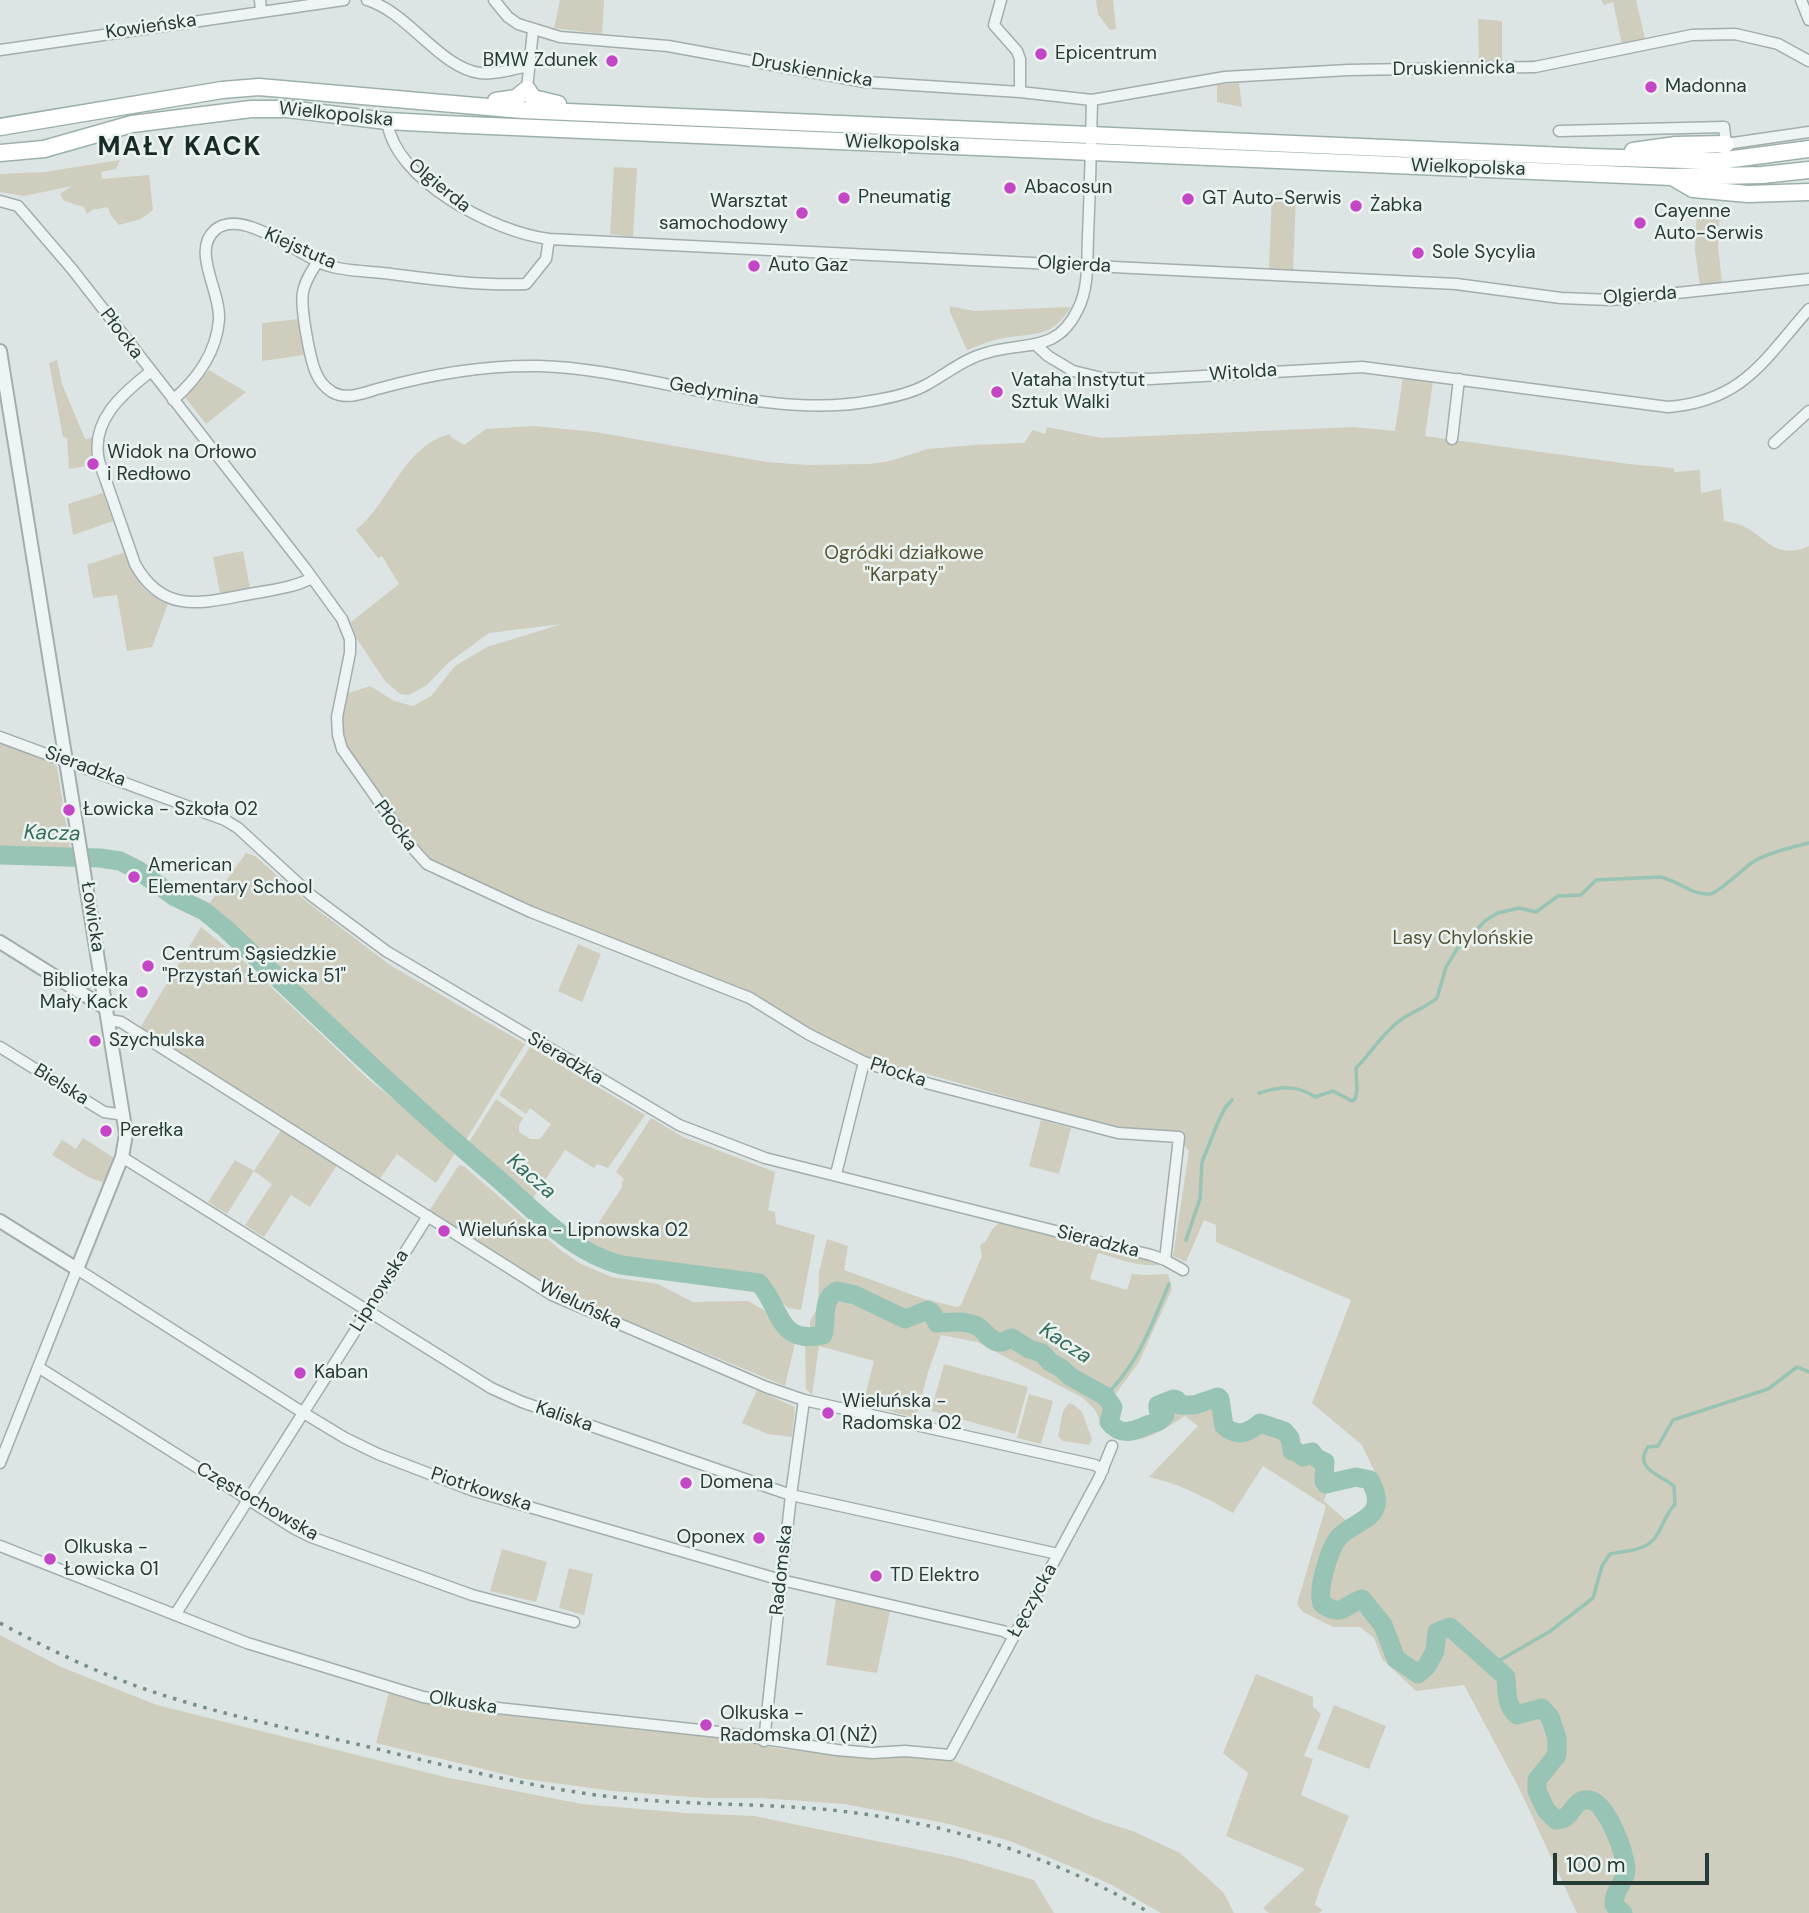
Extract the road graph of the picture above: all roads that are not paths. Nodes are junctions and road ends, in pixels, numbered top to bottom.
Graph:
1 (344, 0) edge
2 (367, 0) edge
3 (494, 0) edge
4 (1001, 0) edge
5 (1801, 0) edge
6 (261, 5) edge
7 (1809, 20) edge
8 (533, 30) junction
9 (0, 50) edge
10 (1809, 61) edge
11 (528, 66) junction
12 (527, 89) junction
13 (1020, 92) junction
14 (1092, 100) junction
15 (445, 104) junction
16 (612, 115) junction
17 (387, 121) junction
18 (0, 127) edge
19 (1559, 131) dead end
20 (1809, 132) edge
21 (1091, 135) junction
22 (1726, 144) junction
23 (1809, 149) edge
24 (1091, 152) junction
25 (0, 153) edge
26 (1589, 157) junction
27 (1809, 170) edge
28 (1672, 177) junction
29 (1809, 192) edge
30 (0, 201) edge
31 (549, 239) junction
32 (318, 261) junction
33 (1087, 266) junction
34 (1809, 279) edge
35 (1809, 309) edge
36 (1036, 345) junction
37 (0, 351) edge
38 (150, 372) junction
39 (1459, 379) junction
40 (173, 400) junction
41 (1809, 411) edge
42 (1452, 439) dead end
43 (1774, 443) dead end
44 (313, 578) junction
45 (0, 737) edge
46 (68, 761) junction
47 (0, 942) edge
48 (108, 1014) junction
49 (0, 1047) edge
50 (864, 1062) junction
51 (124, 1115) junction
52 (122, 1157) junction
53 (836, 1174) junction
54 (428, 1216) junction
55 (0, 1221) edge
56 (1165, 1260) junction
57 (77, 1269) junction
58 (1183, 1270) dead end
59 (369, 1311) junction
60 (38, 1367) junction
61 (804, 1400) junction
62 (302, 1412) junction
63 (1112, 1446) dead end
64 (0, 1464) edge
65 (1103, 1470) junction
66 (791, 1495) junction
67 (248, 1500) junction
68 (0, 1546) edge
69 (1058, 1554) junction
70 (781, 1580) junction
71 (175, 1615) junction
72 (574, 1622) dead end
73 (1013, 1636) junction
74 (764, 1741) junction
75 (950, 1755) joint

1 - 6 street, Kowieńska
2 - 11 street
3 - 8 street, Druskiennicka
4 - 13 street
5 - 7 street
6 - 9 street, Kowieńska
8 - 11 street
8 - 13 street, Druskiennicka
10 - 14 street, Druskiennicka
11 - 12 street
12 - 15 main road
12 - 16 main road
13 - 14 street, Druskiennicka
14 - 21 street
15 - 16 main road, Wielkopolska
15 - 18 main road, Wielkopolska
16 - 21 main road, Wielkopolska
17 - 24 main road, Wielkopolska
17 - 25 main road, Wielkopolska
17 - 31 street, Olgierda
19 - 22 street
20 - 22 street
21 - 24 street
21 - 26 main road, Wielkopolska
22 - 26 main road
23 - 26 main road, Wielkopolska
24 - 28 main road, Wielkopolska
24 - 33 street, Gedymina
27 - 28 main road, Wielkopolska
28 - 29 main road
30 - 38 street, Płocka
31 - 32 street, Kiejstuta
31 - 33 street, Olgierda
32 - 36 street, Gedymina
32 - 40 street, Kiejstuta
33 - 34 street, Olgierda
33 - 36 street, Gedymina
35 - 39 street, Witolda
36 - 39 street, Witolda
37 - 46 street, Łowicka
38 - 40 street, Płocka
38 - 44 street
39 - 42 street
40 - 44 street, Płocka
41 - 43 street
44 - 50 street, Płocka
45 - 46 street, Sieradzka
46 - 48 street, Łowicka
46 - 53 street, Sieradzka
47 - 48 street, Wieluńska
48 - 51 street, Łowicka
48 - 54 street, Wieluńska
49 - 51 street, Bielska
50 - 53 street
50 - 56 street, Płocka
51 - 52 street, Łowicka
52 - 57 street, Łowicka
52 - 59 street, Kaliska
53 - 56 street, Sieradzka
54 - 59 street, Lipnowska
54 - 61 street, Wieluńska
55 - 57 street, Piotrkowska
56 - 58 street, Sieradzka
57 - 60 street, Łowicka
57 - 62 street, Piotrkowska
59 - 62 street, Lipnowska
59 - 66 street, Kaliska
60 - 64 street, Łowicka
60 - 67 street, Częstochowska
61 - 65 street, Wieluńska
61 - 66 street, Radomska
62 - 67 street, Lipnowska
62 - 70 street, Piotrkowska
63 - 65 street, Łęczycka
65 - 69 street, Łęczycka
66 - 69 street, Kaliska
66 - 70 street, Radomska
67 - 71 street, Lipnowska
67 - 72 street, Częstochowska
68 - 71 street, Olkuska
69 - 73 street, Łęczycka
70 - 73 street, Piotrkowska
70 - 74 street, Radomska
71 - 74 street, Olkuska
73 - 75 street, Łęczycka
74 - 75 street, Olkuska

